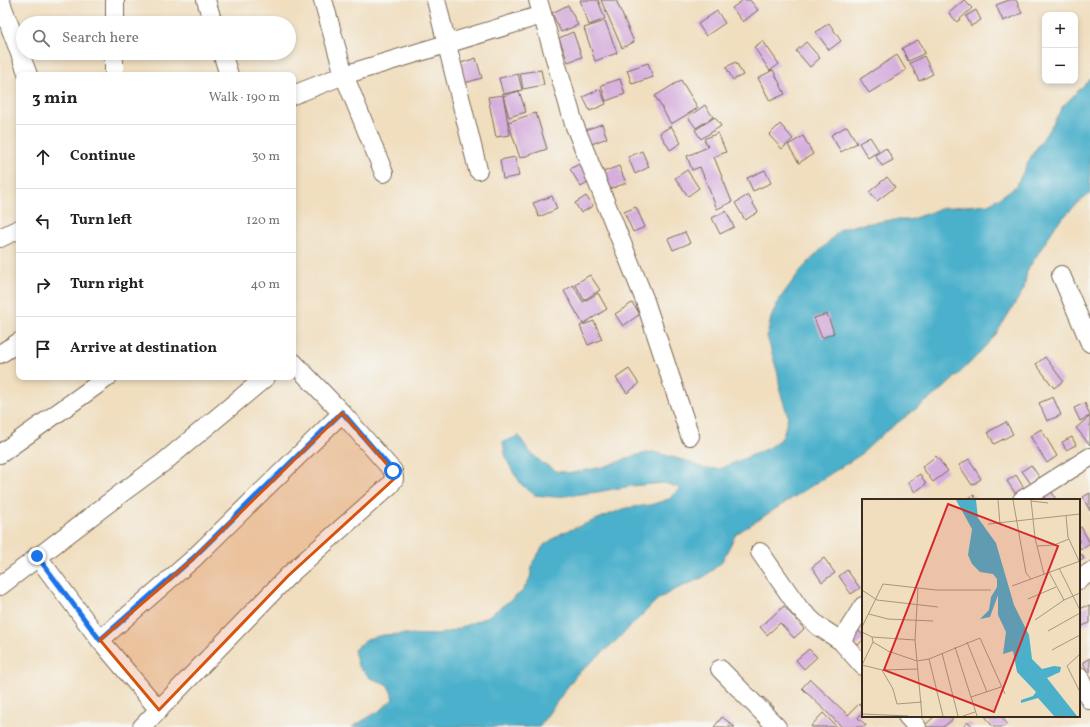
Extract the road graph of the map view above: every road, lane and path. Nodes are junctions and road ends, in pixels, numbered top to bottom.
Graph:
1 (0, 0) edge
2 (116, 0) edge
3 (206, 0) edge
4 (323, 0) edge
5 (436, 0) edge
6 (540, 7) edge
7 (115, 16) edge
8 (211, 16) edge
9 (16, 43) edge
10 (448, 44) junction
11 (22, 60) edge
12 (114, 60) edge
13 (224, 60) edge
14 (27, 72) edge
15 (114, 72) edge
16 (228, 72) edge
17 (344, 75) junction
18 (296, 94) edge
19 (478, 170) dead end
20 (384, 173) dead end
21 (16, 230) edge
22 (0, 238) edge
23 (1061, 275) dead end
24 (1090, 343) edge
25 (16, 344) edge
26 (0, 354) edge
27 (296, 365) edge
28 (104, 380) edge
29 (262, 380) edge
30 (342, 412) junction
31 (690, 436) dead end
32 (0, 454) edge
33 (1090, 457) edge
34 (1024, 499) edge
35 (760, 552) dead end
36 (37, 556) junction
37 (1090, 572) edge
38 (1080, 579) edge
39 (0, 586) edge
40 (862, 608) edge
41 (100, 640) junction
42 (841, 641) junction
43 (862, 665) edge
44 (720, 669) dead end
45 (1080, 679) edge
46 (1090, 700) edge
47 (159, 710) junction
48 (908, 717) edge
49 (142, 727) edge
50 (777, 727) edge
51 (917, 727) edge

1 - 9 street
2 - 7 street
3 - 8 street
4 - 17 street
5 - 10 street
6 - 10 street
6 - 31 street
10 - 17 street
10 - 19 street
11 - 14 street
12 - 15 street
13 - 16 street
17 - 18 street
17 - 20 street
21 - 22 street
23 - 24 street
25 - 26 street
27 - 30 street
28 - 32 street
29 - 36 street
30 - 41 street
30 - 47 street
33 - 34 street
35 - 42 street
36 - 39 street
36 - 41 street
37 - 38 street
40 - 42 street
41 - 47 street
42 - 43 street
44 - 50 street
45 - 46 street
47 - 49 street
48 - 51 street

